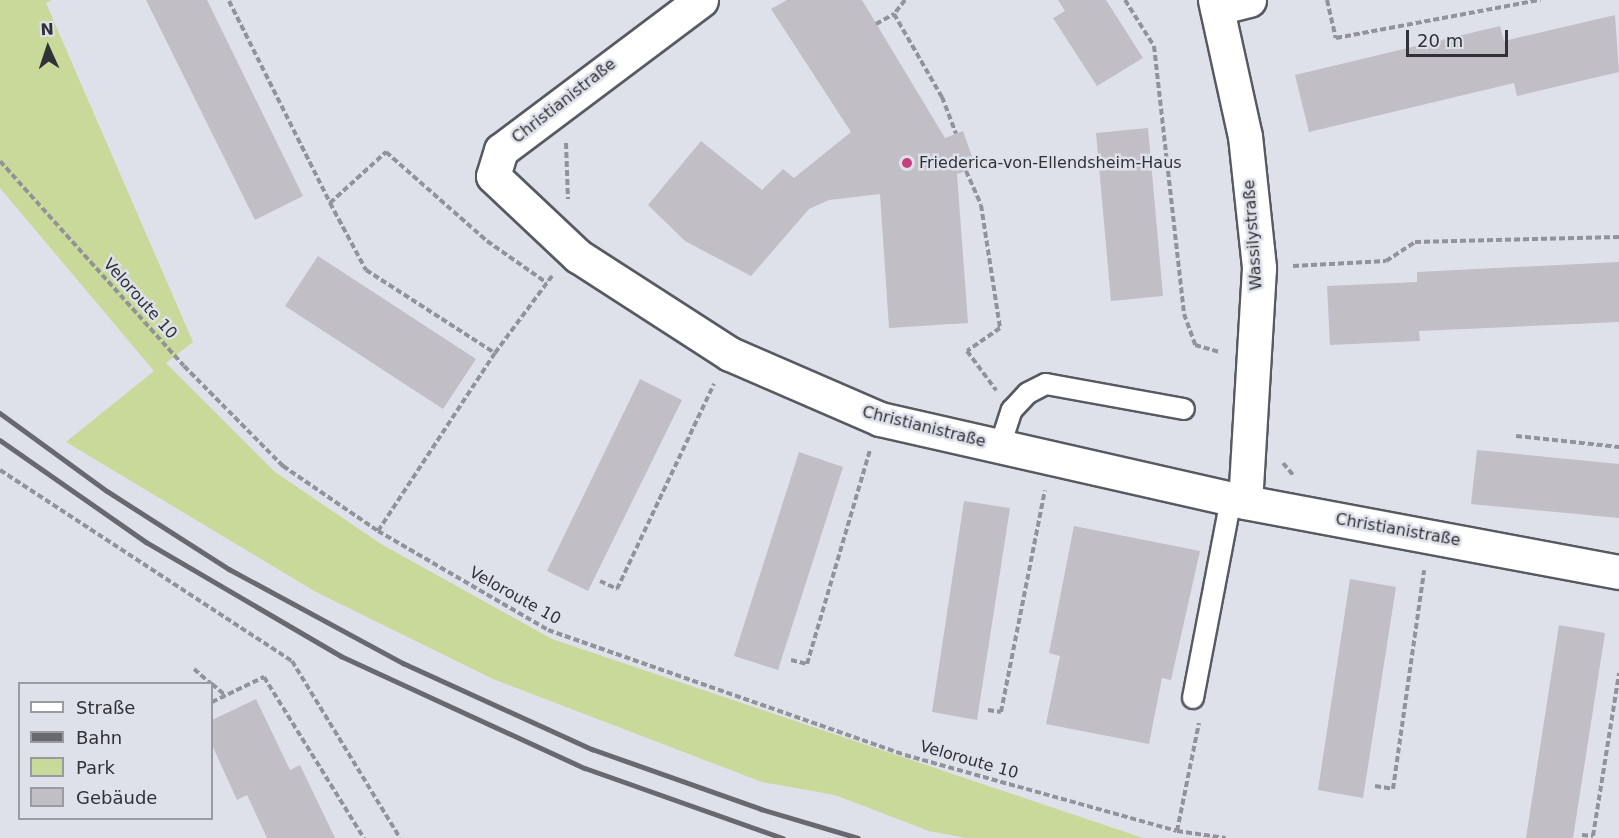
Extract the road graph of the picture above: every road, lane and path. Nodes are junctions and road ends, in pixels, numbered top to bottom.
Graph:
1 (701, 0) edge
2 (905, 0) edge
3 (1125, 0) edge
4 (1250, 0) edge
5 (1327, 0) edge
6 (1540, 0) edge
7 (229, 1) edge
8 (1216, 4) edge
9 (894, 14) junction
10 (876, 24) dead end
11 (547, 113) junction
12 (956, 133) dead end
13 (0, 161) edge
14 (966, 171) dead end
15 (330, 203) junction
16 (1619, 237) edge
17 (569, 249) junction
18 (1259, 268) junction
19 (547, 283) junction
20 (495, 353) junction
21 (730, 354) junction
22 (1255, 362) junction
23 (1184, 409) dead end
24 (1012, 410) junction
25 (880, 419) junction
26 (1516, 436) dead end
27 (1000, 446) junction
28 (1619, 447) edge
29 (1279, 452) dead end
30 (1051, 458) junction
31 (0, 470) edge
32 (1300, 480) dead end
33 (1238, 500) junction
34 (378, 531) junction
35 (1430, 535) junction
36 (1619, 572) edge
37 (600, 581) dead end
38 (791, 660) dead end
39 (194, 669) dead end
40 (1619, 673) edge
41 (209, 682) edge
42 (213, 686) edge
43 (225, 695) junction
44 (1193, 698) dead end
45 (213, 701) edge
46 (988, 710) dead end
47 (1201, 717) dead end
48 (1375, 786) dead end
49 (1177, 831) junction
50 (1582, 835) dead end
51 (364, 838) edge
52 (400, 838) edge
53 (1226, 838) edge

1 - 11 street, Christianistraße
2 - 9 path
3 - 22 path
4 - 8 street, Wassilystraße
5 - 6 path
7 - 15 path
8 - 18 street, Wassilystraße
9 - 10 path
9 - 12 path
11 - 17 path
11 - 17 street, Christianistraße
13 - 34 path, Veloroute 10
14 - 24 path
15 - 19 path
15 - 20 path
16 - 18 path
17 - 19 path
17 - 21 street, Christianistraße
18 - 22 street, Wassilystraße
19 - 20 path
20 - 34 path
21 - 25 street, Christianistraße
21 - 37 path
22 - 33 street, Wassilystraße
23 - 24 lane
24 - 27 lane
25 - 27 street, Christianistraße
25 - 38 path
26 - 28 path
27 - 30 street, Christianistraße
29 - 32 path
30 - 33 street, Christianistraße
30 - 46 path
31 - 52 path
33 - 35 street, Christianistraße
33 - 44 lane
34 - 49 path, Veloroute 10
35 - 36 street, Christianistraße
35 - 48 path
39 - 41 path
40 - 50 path
42 - 43 path
43 - 45 path
43 - 51 path
47 - 49 path
49 - 53 path, Veloroute 10

